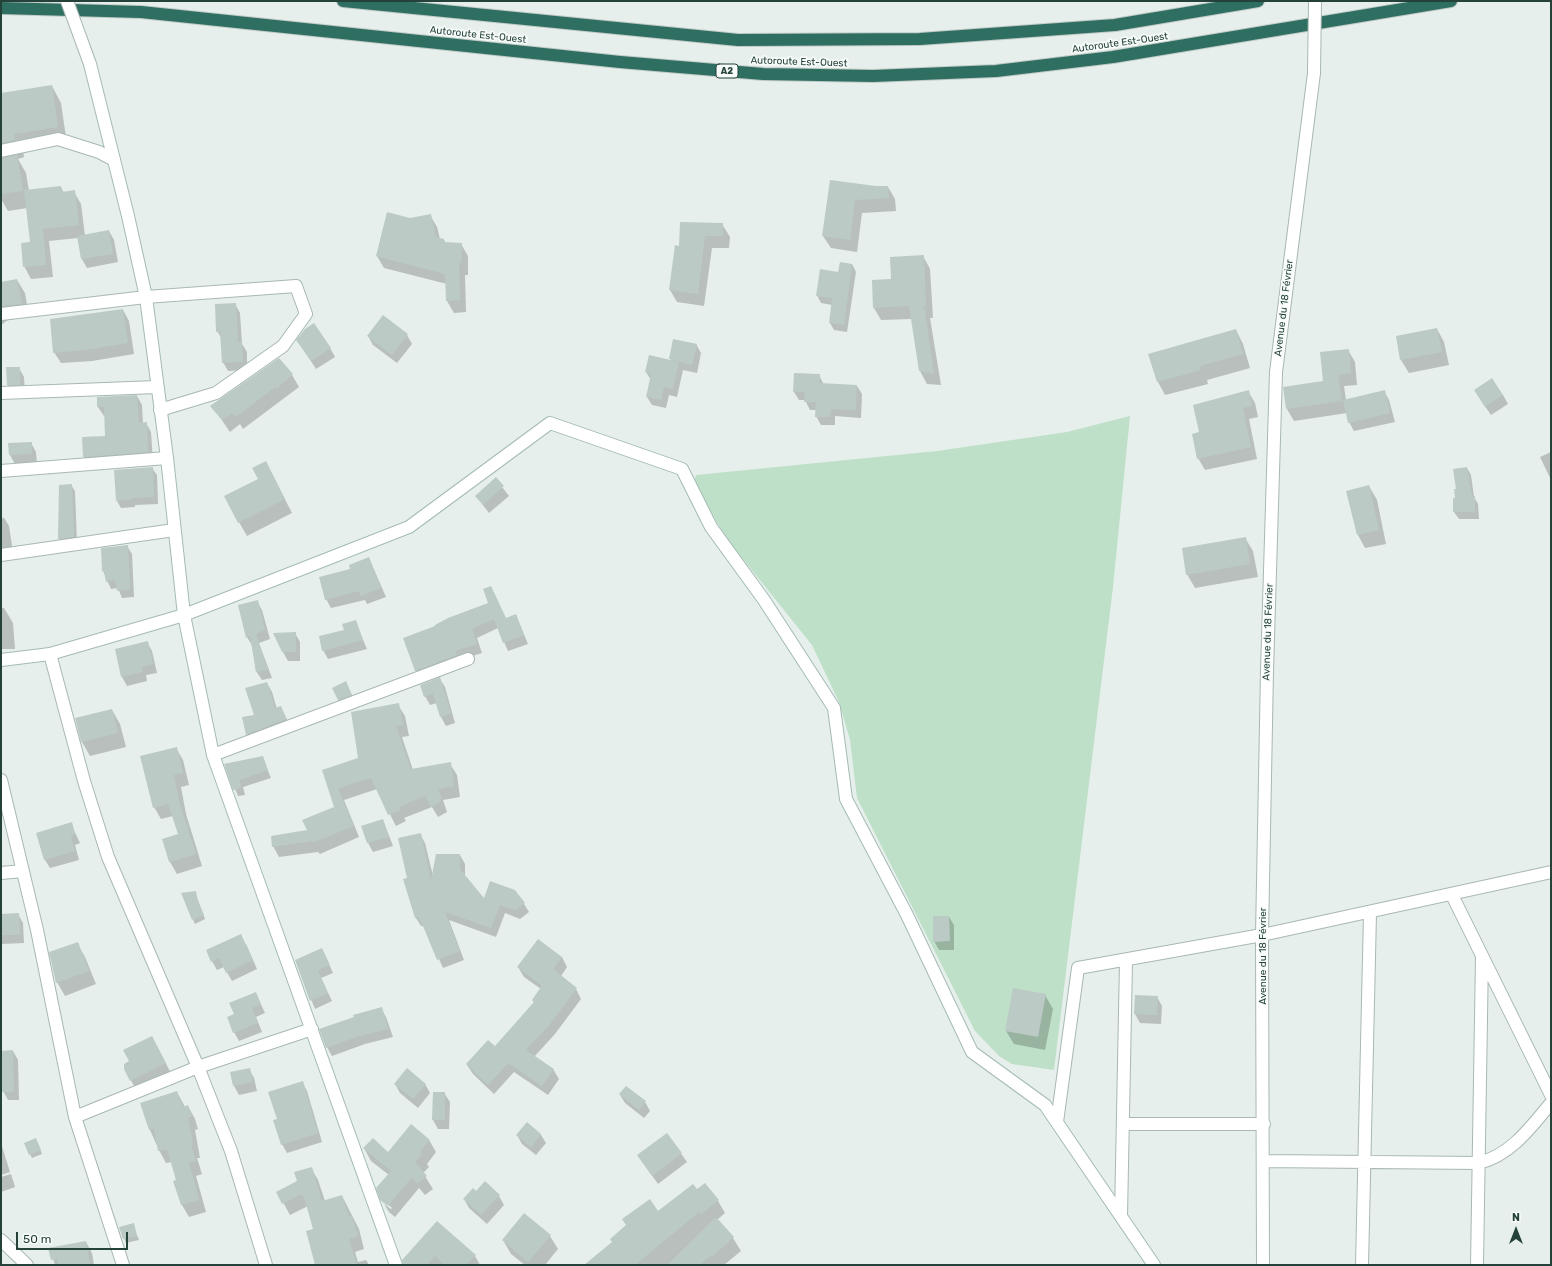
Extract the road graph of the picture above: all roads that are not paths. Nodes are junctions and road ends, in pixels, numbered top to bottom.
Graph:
1 (67, 1) edge
2 (343, 1) edge
3 (1258, 1) edge
4 (1315, 1) edge
5 (1451, 1) edge
6 (1, 8) edge
7 (1, 151) edge
8 (114, 160) junction
9 (146, 297) junction
10 (1, 314) edge
11 (157, 387) junction
12 (1, 393) edge
13 (160, 410) junction
14 (167, 458) junction
15 (1, 471) edge
16 (174, 530) junction
17 (1, 555) edge
18 (184, 615) junction
19 (50, 654) junction
20 (468, 659) dead end
21 (1, 660) edge
22 (213, 755) junction
23 (1, 780) edge
24 (23, 871) junction
25 (1551, 872) edge
26 (1, 873) edge
27 (1452, 894) junction
28 (1370, 913) junction
29 (1262, 935) junction
30 (1482, 956) junction
31 (1126, 961) junction
32 (312, 1029) junction
33 (198, 1067) junction
34 (1551, 1094) edge
35 (1551, 1103) edge
36 (75, 1116) junction
37 (1057, 1122) junction
38 (1123, 1124) junction
39 (1264, 1124) junction
40 (1264, 1161) junction
41 (1364, 1163) junction
42 (1478, 1163) junction
43 (1121, 1216) junction
44 (1, 1240) edge
45 (26, 1265) edge
46 (123, 1265) edge
47 (266, 1265) edge
48 (396, 1265) edge
49 (1154, 1265) edge
50 (1263, 1265) edge
51 (1362, 1265) edge
52 (1477, 1265) edge

1 - 8 street, bridge
2 - 3 highway, Autoroute Est-Ouest
4 - 29 street, Avenue du 18 Février, bridge
5 - 6 highway, Autoroute Est-Ouest / A2
7 - 8 street
8 - 9 street
9 - 10 street
9 - 11 street
9 - 13 street
11 - 12 street
11 - 13 street
13 - 14 street
14 - 15 street
14 - 16 street
16 - 17 street
16 - 18 street
18 - 19 street
18 - 22 street
18 - 37 street
19 - 21 street
19 - 33 street
20 - 22 street
22 - 32 street
23 - 24 street
24 - 26 street
24 - 36 street
25 - 27 street
27 - 28 street
27 - 30 street
28 - 29 street
28 - 41 street
29 - 31 street
29 - 39 street, Avenue du 18 Février
30 - 34 street
30 - 42 street
31 - 37 street
31 - 38 street
32 - 33 street
32 - 48 street
33 - 36 street
33 - 47 street
35 - 42 street
36 - 46 street
37 - 43 street
38 - 39 street
38 - 43 street
39 - 40 street, Avenue du 18 Février
40 - 41 street
40 - 50 street, Avenue du 18 Février
41 - 42 street
41 - 51 street
42 - 52 street
43 - 49 street
44 - 45 street

